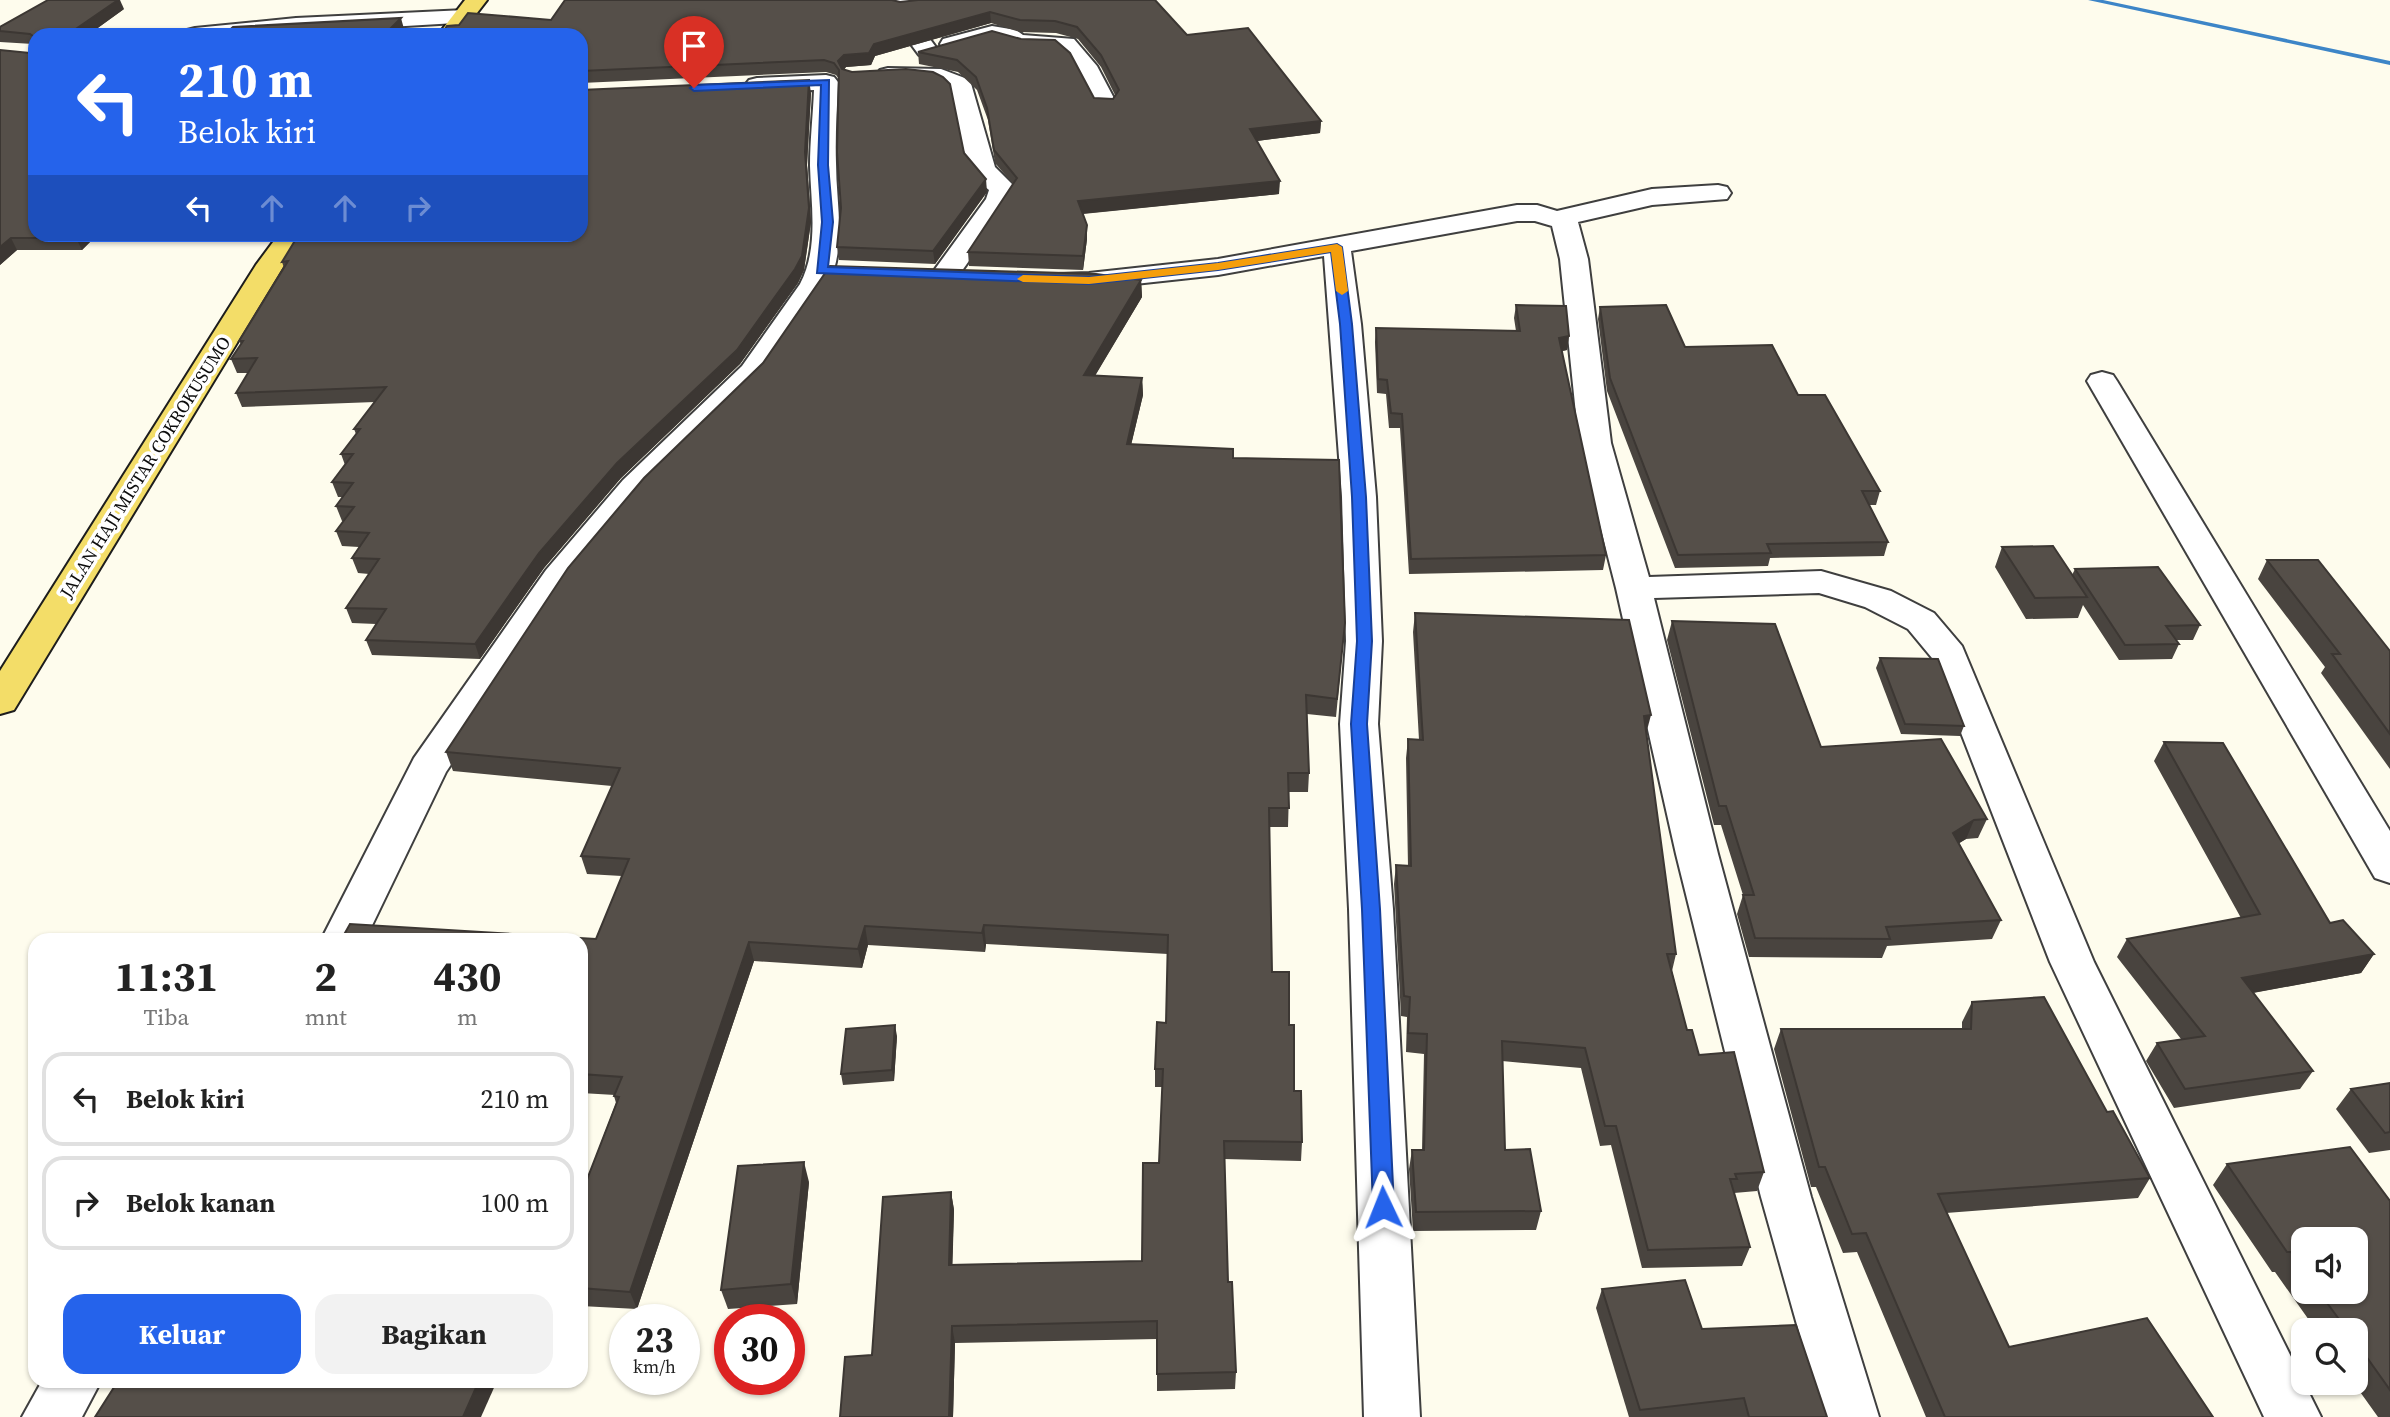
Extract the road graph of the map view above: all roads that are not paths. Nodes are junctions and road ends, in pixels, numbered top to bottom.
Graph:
1 (352, 0) edge
2 (901, 3) edge
3 (927, 3) edge
4 (470, 9) edge
5 (326, 23) junction
6 (242, 28) edge
7 (455, 28) edge
8 (927, 50) junction
9 (850, 76) junction
10 (734, 86) edge
11 (1105, 104) edge
12 (1718, 193) dead end
13 (1559, 218) junction
14 (287, 242) edge
15 (1337, 247) junction
16 (981, 277) edge
17 (1031, 279) edge
18 (2102, 382) dead end
19 (1634, 589) junction
20 (0, 701) edge
21 (2390, 867) edge
22 (346, 933) edge
23 (69, 1388) edge
24 (50, 1417) edge
25 (1392, 1417) edge
26 (1851, 1417) edge
27 (2293, 1417) edge

1 - 5 street
2 - 3 street
2 - 8 street
4 - 5 street
4 - 7 main road
5 - 6 street
8 - 9 street
8 - 11 street
9 - 10 street
9 - 16 street
9 - 22 street
12 - 13 street
13 - 15 street
13 - 19 street
14 - 20 main road, JALAN HAJI MISTAR COKROKUSUMO
15 - 17 street
15 - 25 street
18 - 21 street
19 - 26 street
19 - 27 street
23 - 24 street

